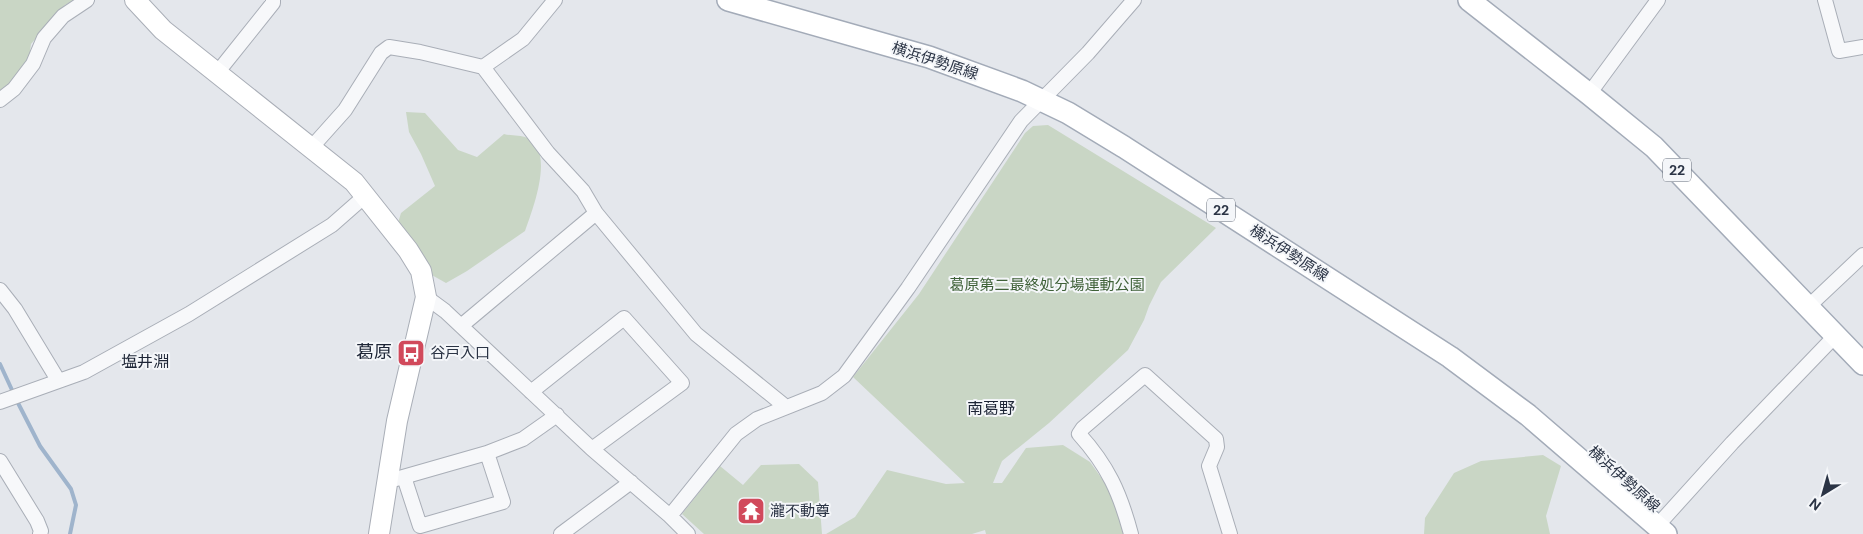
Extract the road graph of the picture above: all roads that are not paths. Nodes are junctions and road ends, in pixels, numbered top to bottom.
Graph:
1 (87, 0) edge
2 (135, 0) edge
3 (273, 0) edge
4 (555, 0) edge
5 (728, 0) edge
6 (779, 0) edge
7 (1134, 0) edge
8 (1469, 0) edge
9 (1658, 0) edge
10 (1825, 0) edge
11 (1863, 46) edge
12 (483, 67) junction
13 (217, 73) junction
14 (1589, 94) junction
15 (1045, 95) junction
16 (0, 100) edge
17 (311, 148) junction
18 (365, 196) junction
19 (596, 213) junction
20 (1863, 255) edge
21 (0, 290) edge
22 (426, 297) junction
23 (1809, 306) junction
24 (462, 326) junction
25 (1836, 335) junction
26 (1863, 364) edge
27 (58, 380) junction
28 (531, 392) junction
29 (0, 402) edge
30 (786, 407) junction
31 (557, 415) junction
32 (592, 449) junction
33 (487, 453) junction
34 (0, 462) edge
35 (395, 480) junction
36 (631, 482) junction
37 (670, 516) junction
38 (1663, 525) edge
39 (684, 532) edge
40 (40, 534) edge
41 (378, 534) edge
42 (561, 534) edge
43 (1131, 534) edge
44 (1230, 534) edge
45 (1684, 534) edge

1 - 16 street
2 - 13 street
3 - 13 street
4 - 12 street
5 - 15 main road, 横浜伊勢原線 / 22
6 - 15 main road, 横浜伊勢原線 / 22
7 - 15 street
8 - 14 main road, 22
9 - 14 street
10 - 11 street
12 - 17 street
12 - 19 street
13 - 17 street
14 - 23 main road, 22
15 - 30 street
15 - 38 main road, 横浜伊勢原線 / 22
17 - 18 street
18 - 22 street
18 - 27 street
19 - 24 street
19 - 30 street
20 - 23 street
21 - 27 street
22 - 24 street
22 - 35 street
23 - 25 main road, 22
24 - 28 street
25 - 26 main road, 22
25 - 38 street
27 - 29 street
28 - 31 street
28 - 32 street
30 - 37 street
31 - 32 street
31 - 33 street
32 - 36 street
33 - 35 street
33 - 35 street
34 - 40 street
35 - 41 street
36 - 37 street
36 - 42 street
37 - 39 street
38 - 45 main road, 横浜伊勢原線 / 22
43 - 44 street

